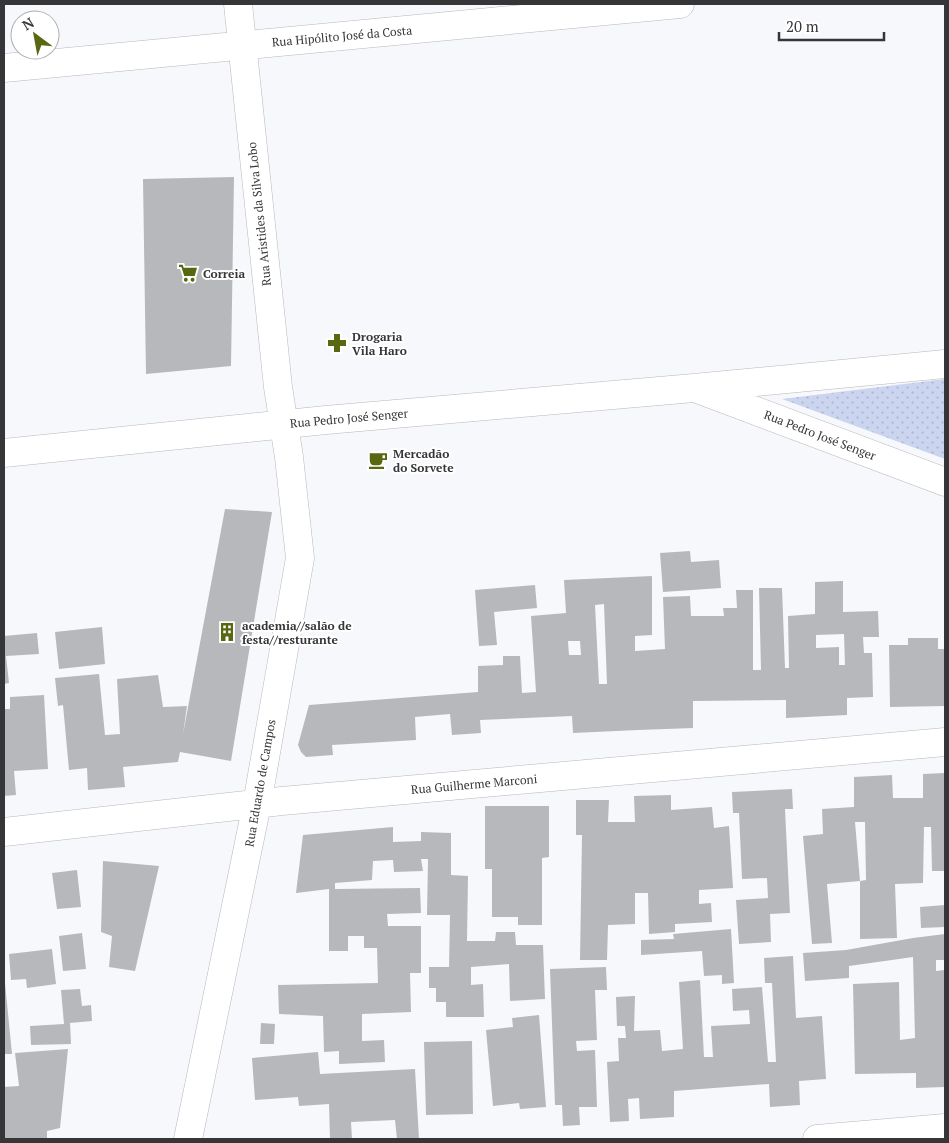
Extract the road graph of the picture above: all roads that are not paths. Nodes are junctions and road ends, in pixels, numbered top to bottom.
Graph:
1 (238, 4) edge
2 (680, 4) edge
3 (241, 44) junction
4 (4, 68) edge
5 (945, 364) edge
6 (694, 388) junction
7 (284, 424) junction
8 (4, 452) edge
9 (945, 482) edge
10 (945, 742) edge
11 (257, 804) junction
12 (4, 832) edge
13 (945, 1128) edge
14 (188, 1139) edge
15 (817, 1139) edge

1 - 3 street, Rua Aristides da Silva Lobo
2 - 3 street, Rua Hipólito José da Costa
3 - 4 street, Rua Hipólito José da Costa
3 - 7 street, Rua Aristides da Silva Lobo
5 - 6 street, Rua Pedro José Senger
6 - 7 street, Rua Pedro José Senger
6 - 9 street, Rua Pedro José Senger
7 - 8 street, Rua Pedro José Senger
7 - 11 street, Rua Eduardo de Campos
10 - 11 street, Rua Guilherme Marconi
11 - 12 street, Rua Guilherme Marconi
11 - 14 street, Rua Eduardo de Campos
13 - 15 street

